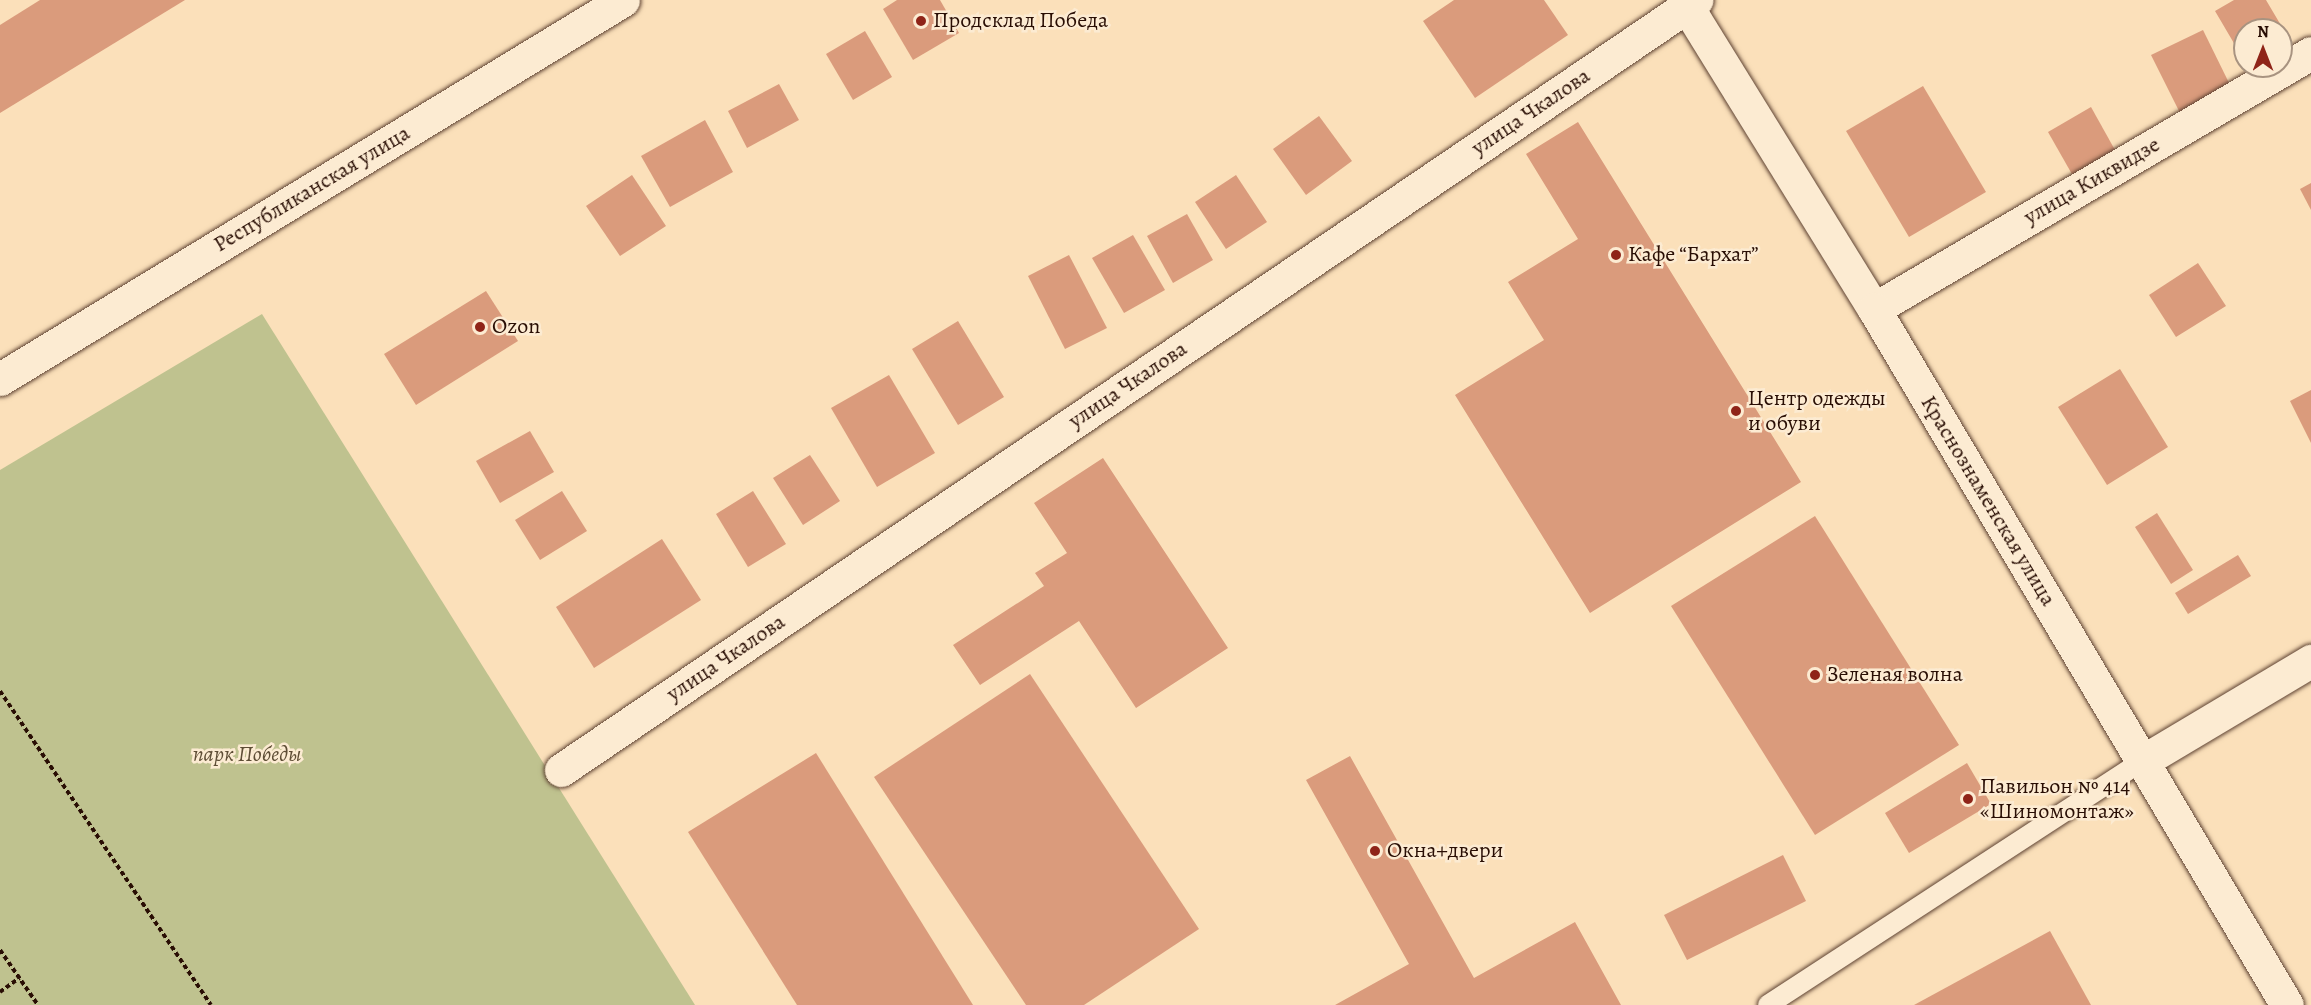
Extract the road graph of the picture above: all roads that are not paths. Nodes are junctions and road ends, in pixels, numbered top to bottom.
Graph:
1 (623, 0) edge
2 (1689, 2) edge
3 (2311, 53) edge
4 (1874, 309) junction
5 (0, 379) edge
6 (2311, 661) edge
7 (2143, 761) junction
8 (561, 770) dead end
9 (1768, 1005) edge
10 (2287, 1005) edge

1 - 5 street, Республиканская улица
2 - 4 street, Краснознаменская улица
2 - 8 street, улица Чкалова
3 - 4 street, улица Киквидзе
4 - 7 street, Краснознаменская улица
6 - 7 street
7 - 9 lane
7 - 10 street, Краснознаменская улица

